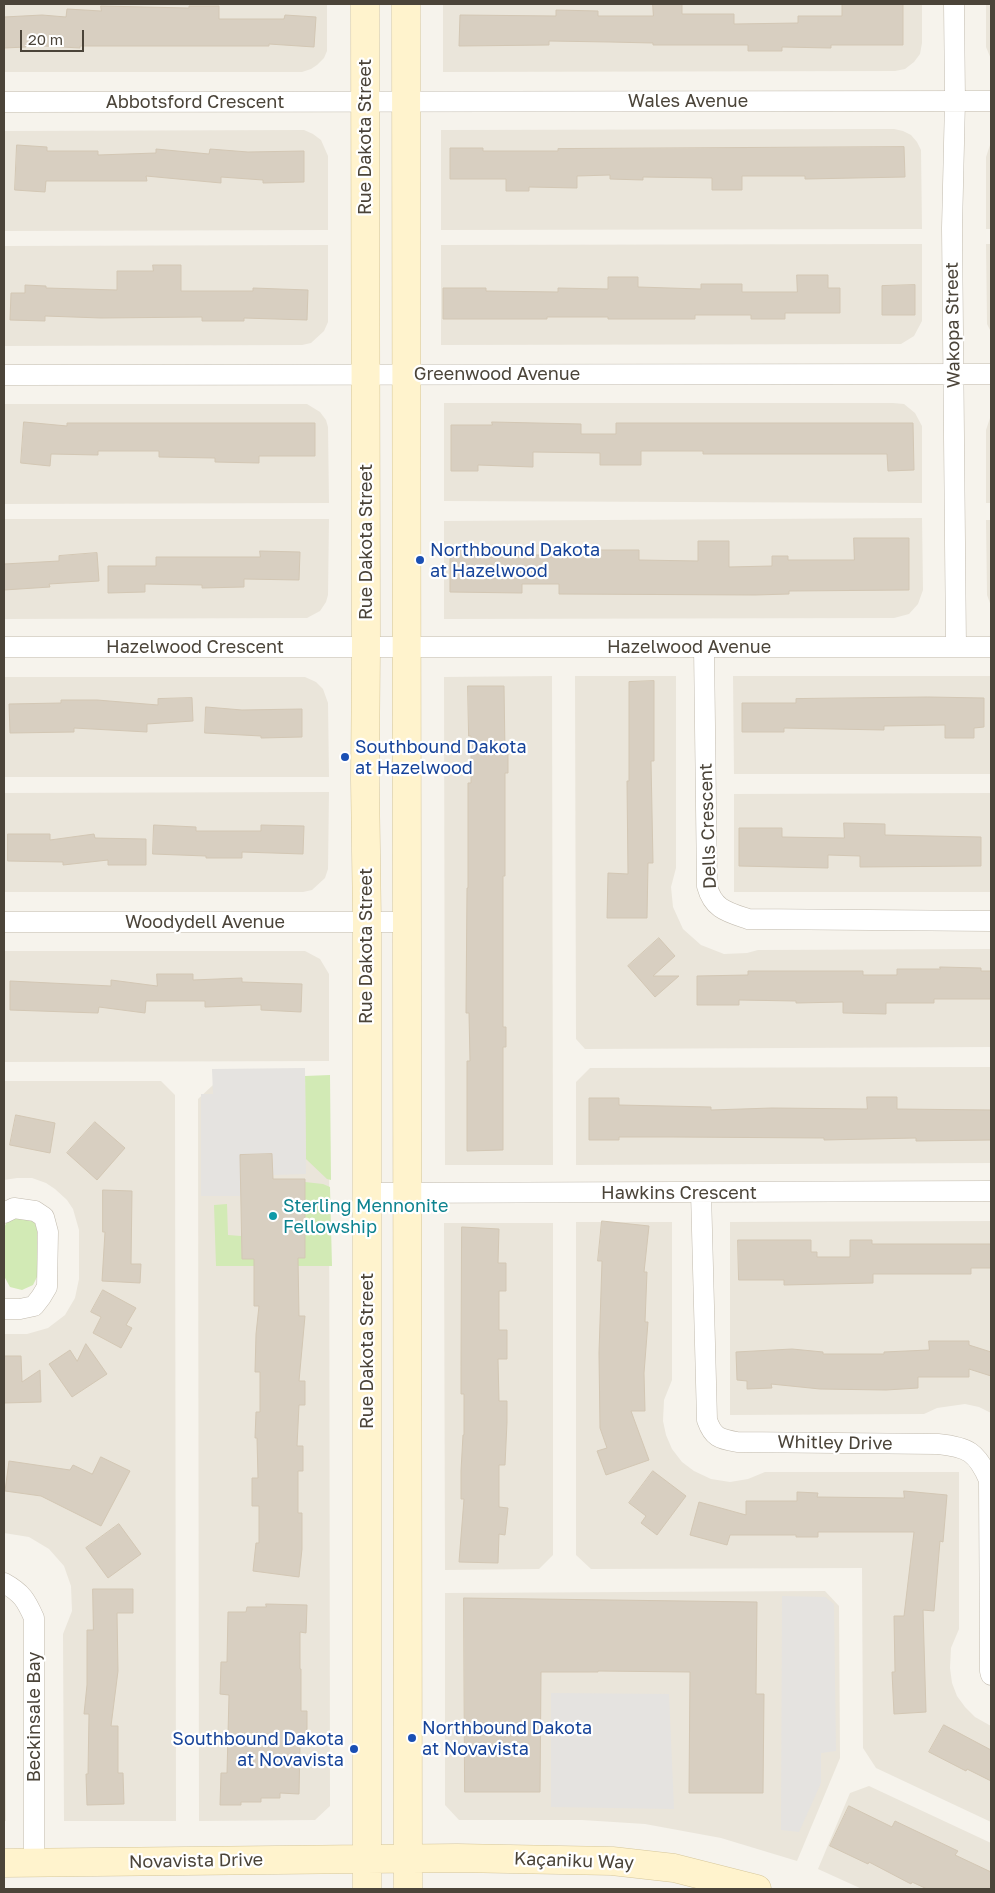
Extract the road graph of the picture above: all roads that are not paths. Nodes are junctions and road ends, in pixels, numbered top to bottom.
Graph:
1 (365, 4) edge
2 (406, 4) edge
3 (954, 4) edge
4 (955, 101) junction
5 (991, 101) edge
6 (4, 102) edge
7 (386, 102) junction
8 (366, 374) junction
9 (406, 374) junction
10 (954, 374) junction
11 (991, 374) edge
12 (4, 375) edge
13 (4, 647) edge
14 (386, 647) junction
15 (704, 647) junction
16 (956, 647) junction
17 (991, 647) edge
18 (991, 920) edge
19 (4, 922) edge
20 (366, 922) junction
21 (407, 922) junction
22 (991, 1191) edge
23 (701, 1192) junction
24 (367, 1194) junction
25 (407, 1194) junction
26 (4, 1214) edge
27 (4, 1309) edge
28 (4, 1583) edge
29 (991, 1675) edge
30 (388, 1859) junction
31 (4, 1863) edge
32 (34, 1863) junction
33 (367, 1889) edge
34 (408, 1889) edge
35 (757, 1889) edge

1 - 7 main road, Rue Dakota Street
2 - 7 main road, Rue Dakota Street
3 - 4 street, Wakopa Street
4 - 5 street, Wales Avenue
4 - 7 street, Wales Avenue
4 - 10 street, Wakopa Street
6 - 7 street, Abbotsford Crescent
7 - 8 main road, Rue Dakota Street
7 - 9 main road, Rue Dakota Street
8 - 9 street, Greenwood Avenue
8 - 12 street, Greenwood Avenue
8 - 14 main road, Rue Dakota Street
9 - 10 street, Greenwood Avenue
9 - 14 main road, Rue Dakota Street
10 - 11 street, Greenwood Avenue
10 - 16 street, Wakopa Street
13 - 14 street, Hazelwood Crescent
14 - 15 street, Hazelwood Avenue
14 - 20 main road, Rue Dakota Street
14 - 21 main road, Rue Dakota Street
15 - 16 street, Hazelwood Avenue
15 - 18 street, Dells Crescent
16 - 17 street, Hazelwood Avenue
19 - 20 street, Woodydell Avenue
20 - 21 street, Woodydell Avenue
20 - 24 main road, Rue Dakota Street
21 - 25 main road, Rue Dakota Street
22 - 23 street, Hawkins Crescent
23 - 25 street, Hawkins Crescent
23 - 29 street, Whitley Drive
24 - 25 street, Hawkins Crescent
24 - 30 main road, Rue Dakota Street
25 - 30 main road, Rue Dakota Street
26 - 27 street
28 - 32 street, Beckinsale Bay
30 - 32 main road, Novavista Drive
30 - 33 main road, Rue Dakota Street
30 - 34 main road, Rue Dakota Street
30 - 35 main road, Kaçaniku Way
31 - 32 main road, Novavista Drive

